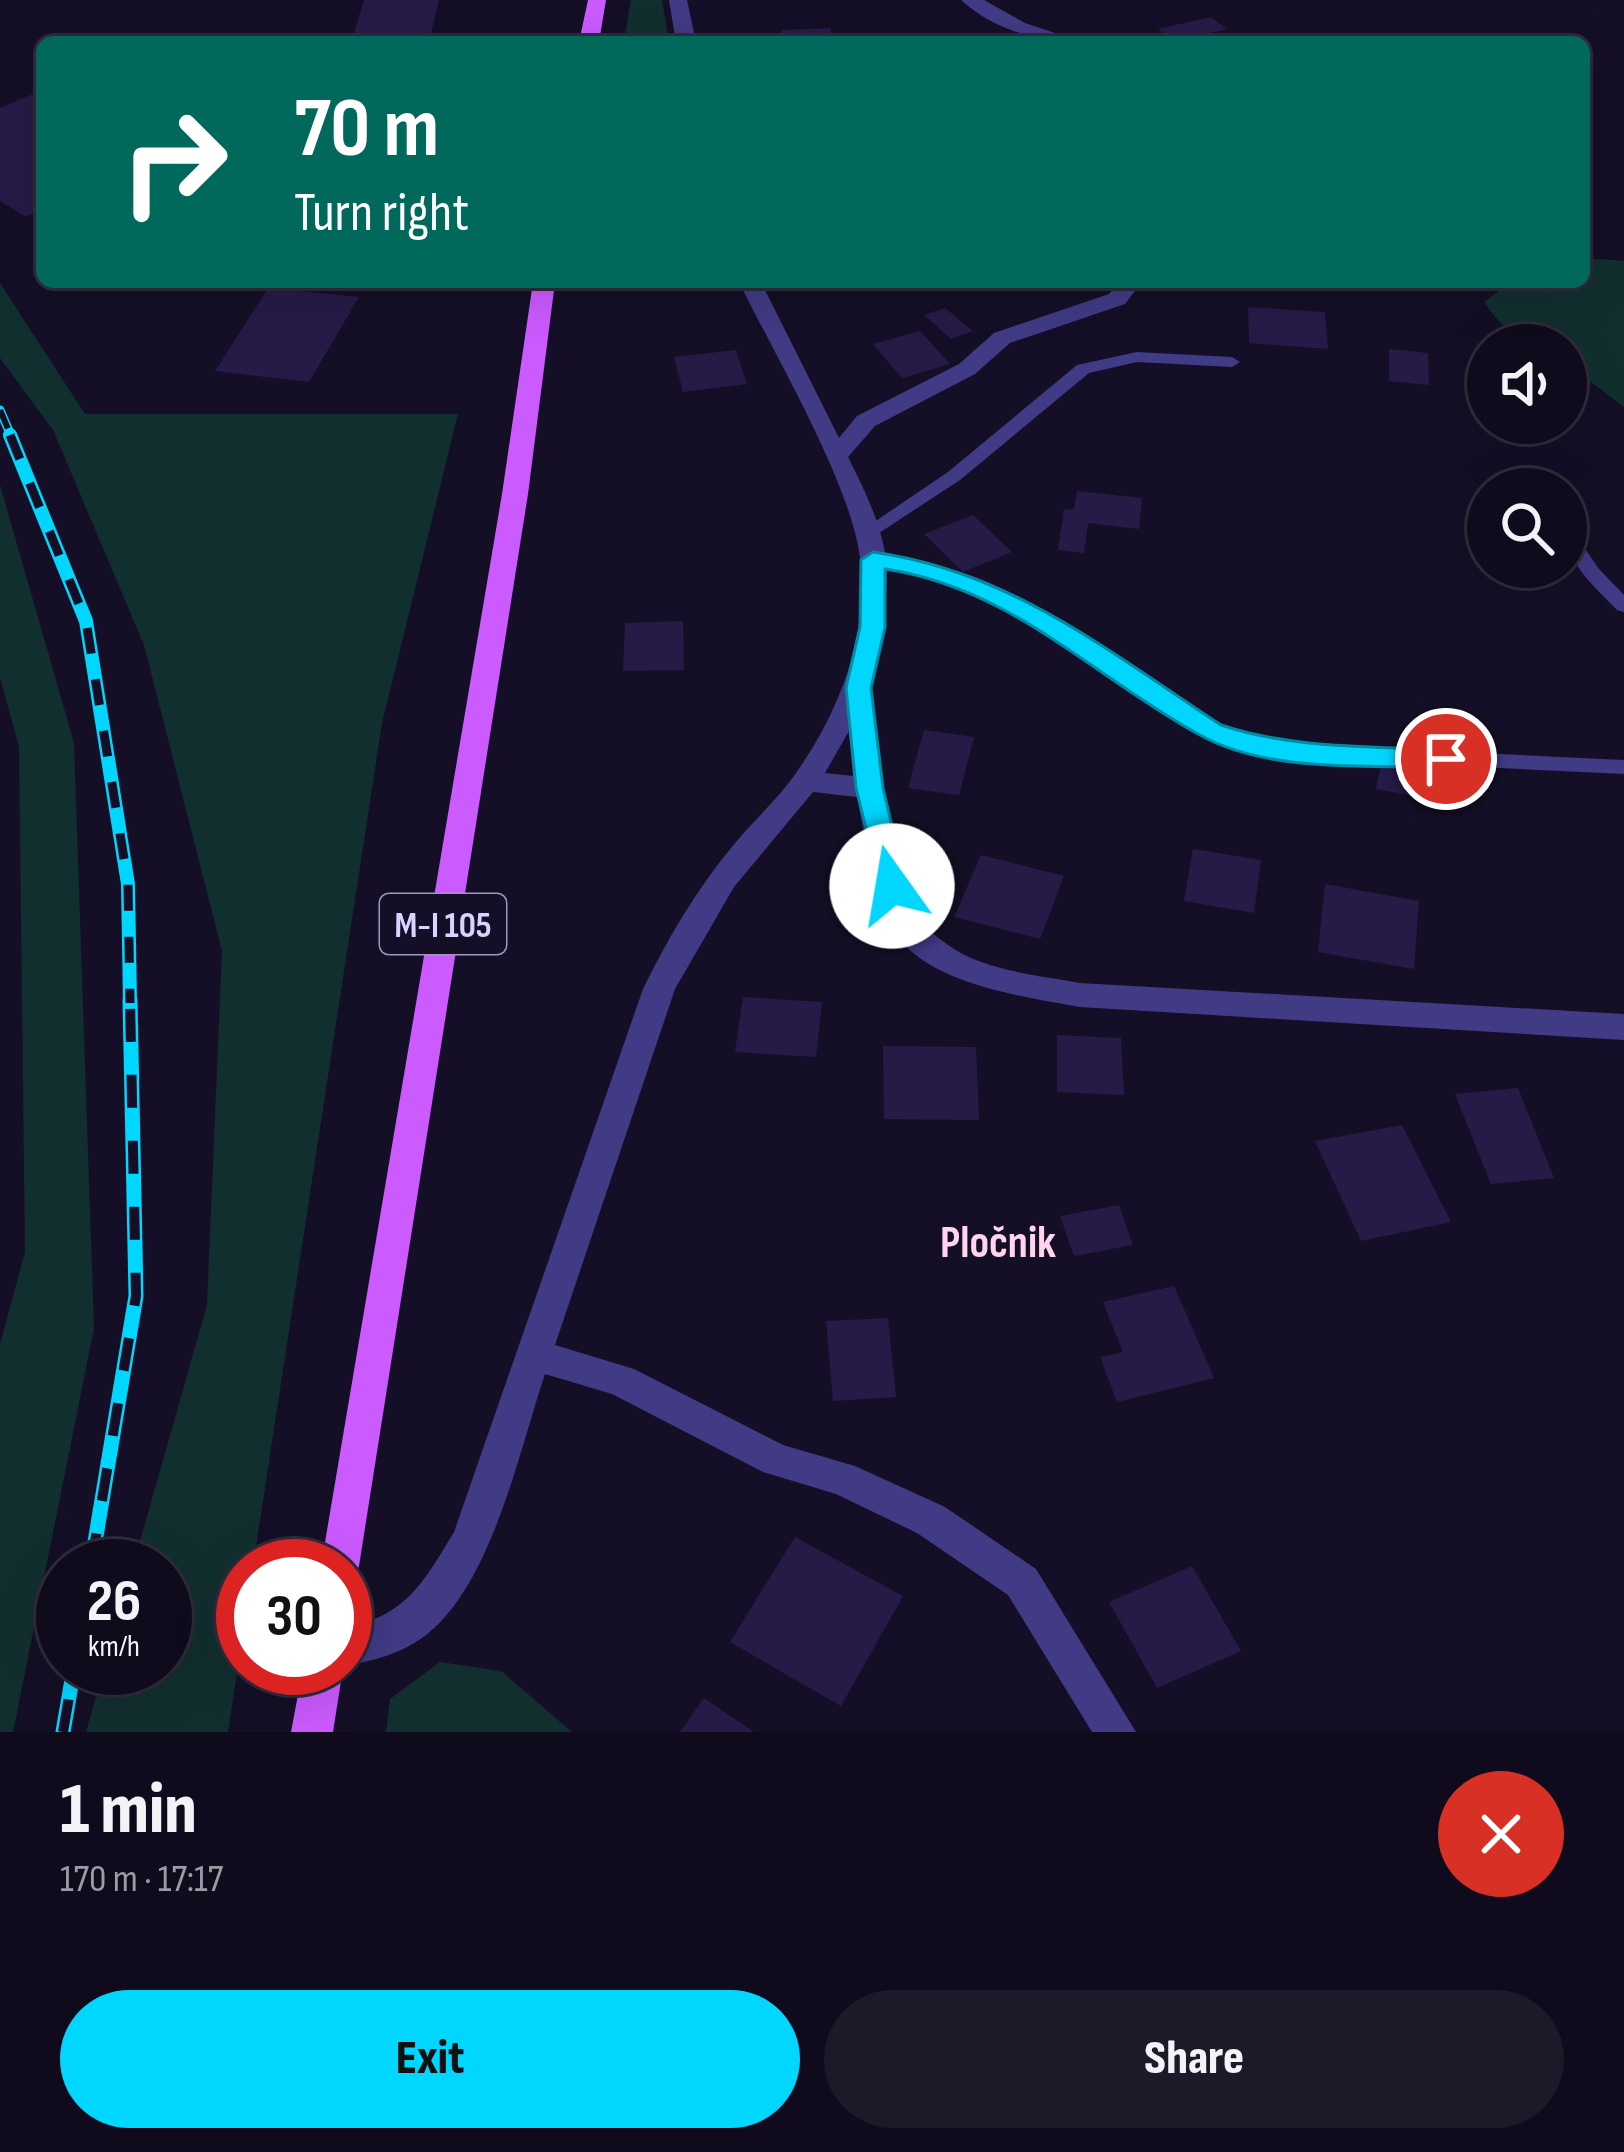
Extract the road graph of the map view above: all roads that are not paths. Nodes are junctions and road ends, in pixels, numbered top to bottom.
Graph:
1 (597, 0) edge
2 (677, 0) edge
3 (970, 0) edge
4 (590, 36) edge
5 (685, 36) edge
6 (1050, 36) edge
7 (543, 288) edge
8 (753, 288) edge
9 (1126, 288) edge
10 (1232, 362) dead end
11 (836, 456) junction
12 (870, 547) junction
13 (1587, 566) edge
14 (1624, 606) edge
15 (858, 688) junction
16 (1624, 767) edge
17 (806, 781) junction
18 (869, 788) junction
19 (1624, 1027) edge
20 (533, 1354) junction
21 (344, 1539) edge
22 (372, 1642) edge
23 (319, 1695) edge
24 (313, 1732) edge
25 (1114, 1732) edge

1 - 4 main road
2 - 5 street
3 - 6 street
7 - 21 main road, M-I 105
8 - 11 street
9 - 11 street
10 - 12 lane
11 - 12 street
12 - 15 street
12 - 16 lane
13 - 14 lane
15 - 17 street
15 - 18 street
17 - 18 street
17 - 20 street
18 - 19 street
20 - 22 street
20 - 25 street
23 - 24 main road

